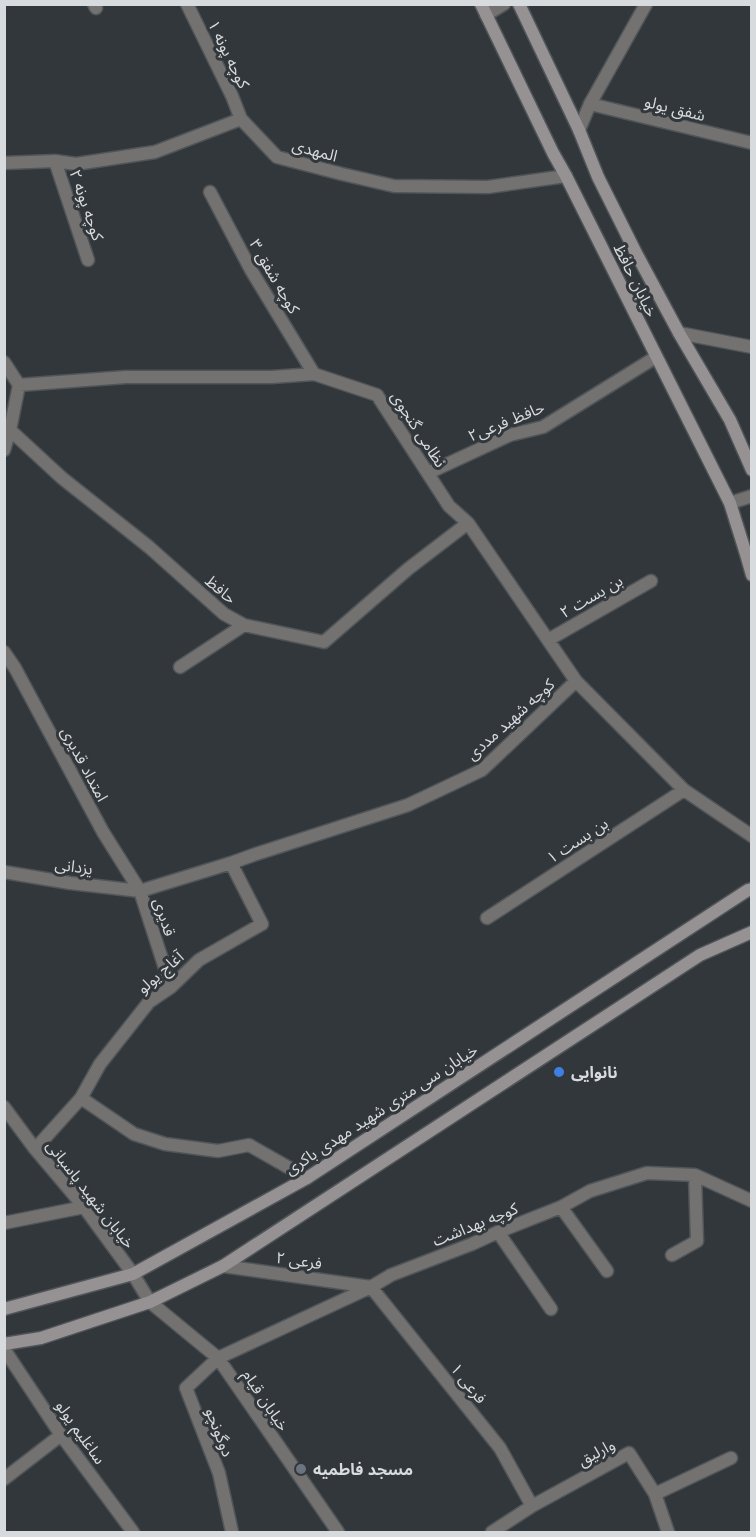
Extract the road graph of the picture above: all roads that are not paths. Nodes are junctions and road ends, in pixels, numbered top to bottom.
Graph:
1 (187, 4) edge
2 (504, 4) edge
3 (519, 4) edge
4 (646, 4) edge
5 (483, 10) edge
6 (590, 104) junction
7 (241, 119) junction
8 (579, 130) junction
9 (752, 143) edge
10 (55, 161) junction
11 (4, 163) edge
12 (566, 177) junction
13 (210, 192) dead end
14 (88, 260) dead end
15 (679, 333) junction
16 (752, 347) edge
17 (656, 357) junction
18 (4, 362) edge
19 (314, 374) junction
20 (19, 385) junction
21 (10, 430) junction
22 (4, 450) edge
23 (752, 470) edge
24 (428, 473) junction
25 (752, 496) edge
26 (730, 503) junction
27 (468, 523) junction
28 (752, 575) edge
29 (651, 581) dead end
30 (244, 625) junction
31 (548, 640) junction
32 (4, 652) edge
33 (180, 667) dead end
34 (576, 681) junction
35 (684, 790) junction
36 (752, 836) edge
37 (231, 863) junction
38 (4, 872) edge
39 (752, 889) edge
40 (140, 891) junction
41 (487, 918) dead end
42 (752, 932) edge
43 (171, 987) junction
44 (81, 1098) junction
45 (4, 1107) edge
46 (36, 1149) junction
47 (694, 1175) junction
48 (306, 1178) junction
49 (752, 1201) edge
50 (561, 1207) junction
51 (84, 1208) junction
52 (4, 1223) edge
53 (498, 1232) junction
54 (672, 1256) dead end
55 (223, 1266) junction
56 (608, 1271) dead end
57 (133, 1274) junction
58 (371, 1287) junction
59 (150, 1302) junction
60 (4, 1309) edge
61 (551, 1310) dead end
62 (4, 1344) edge
63 (4, 1349) edge
64 (218, 1358) junction
65 (61, 1435) junction
66 (731, 1458) dead end
67 (4, 1479) edge
68 (655, 1494) junction
69 (532, 1506) junction
70 (133, 1533) edge
71 (232, 1533) edge
72 (338, 1533) edge
73 (492, 1533) edge
74 (668, 1533) edge

1 - 7 street, کوچه پونه ۱
2 - 5 street
3 - 8 main road, خیابان حافظ
4 - 6 street
5 - 12 main road, خیابان حافظ
6 - 8 street
6 - 9 street, شفق یولو
7 - 10 street
7 - 12 street, المهدی
8 - 15 main road, خیابان حافظ
10 - 11 street
10 - 14 street, کوچه پونه ۲
12 - 17 main road, خیابان حافظ
13 - 19 street, کوچه شفق ۳
15 - 16 street
15 - 23 main road, خیابان حافظ
17 - 24 street, حافظ فرعی۲
17 - 26 main road, خیابان حافظ
18 - 20 street
19 - 20 street, نظامی گنجوی
19 - 24 street, نظامی گنجوی
20 - 21 street
21 - 22 street
21 - 30 street, حافظ
24 - 27 street, نظامی گنجوی
25 - 26 street
26 - 28 main road, خیابان حافظ
27 - 30 street, حافظ
27 - 31 street, نظامی گنجوی
29 - 31 street, بن بست ۲
30 - 33 street
31 - 34 street, نظامی گنجوی
32 - 40 street, امتداد قدیری
34 - 35 street, کوچه شهید مددی
34 - 37 street, کوچه شهید مددی
35 - 36 street, کوچه شهید مددی
35 - 41 street, بن بست ۱
37 - 40 street, کوچه شهید مددی
37 - 43 street, آغاج یولو
38 - 40 street, یزدانی
39 - 48 main road, خیابان سی متری شهید مهدی باکری
40 - 43 street, قدیری
42 - 55 main road
43 - 44 street, آغاج یولو
44 - 46 street, آغاج یولو
44 - 48 street
45 - 46 street, خیابان شهید پاسبانی
46 - 51 street, خیابان شهید پاسبانی
47 - 49 street, کوچه بهداشت
47 - 50 street, کوچه بهداشت
47 - 54 street
48 - 57 main road, خیابان سی متری شهید مهدی باکری
50 - 53 street, کوچه بهداشت
50 - 56 street
51 - 52 street
51 - 57 street, خیابان شهید پاسبانی
53 - 58 street, کوچه بهداشت
53 - 61 street
55 - 58 street, فرعی ۲
55 - 59 main road
57 - 59 street, خیابان شهید پاسبانی
57 - 60 main road, خیابان سی متری شهید مهدی باکری
58 - 64 street, کوچه بهداشت
58 - 69 street, فرعی ۱
59 - 62 main road
59 - 64 street, خیابان قیام
63 - 65 street, ساغلیم یولو
64 - 71 street, دوگونچو
64 - 72 street, خیابان قیام
65 - 67 street
65 - 70 street, ساغلیم یولو
66 - 68 street
68 - 69 street, وارلیق
68 - 74 street, وارلیق
69 - 73 street

